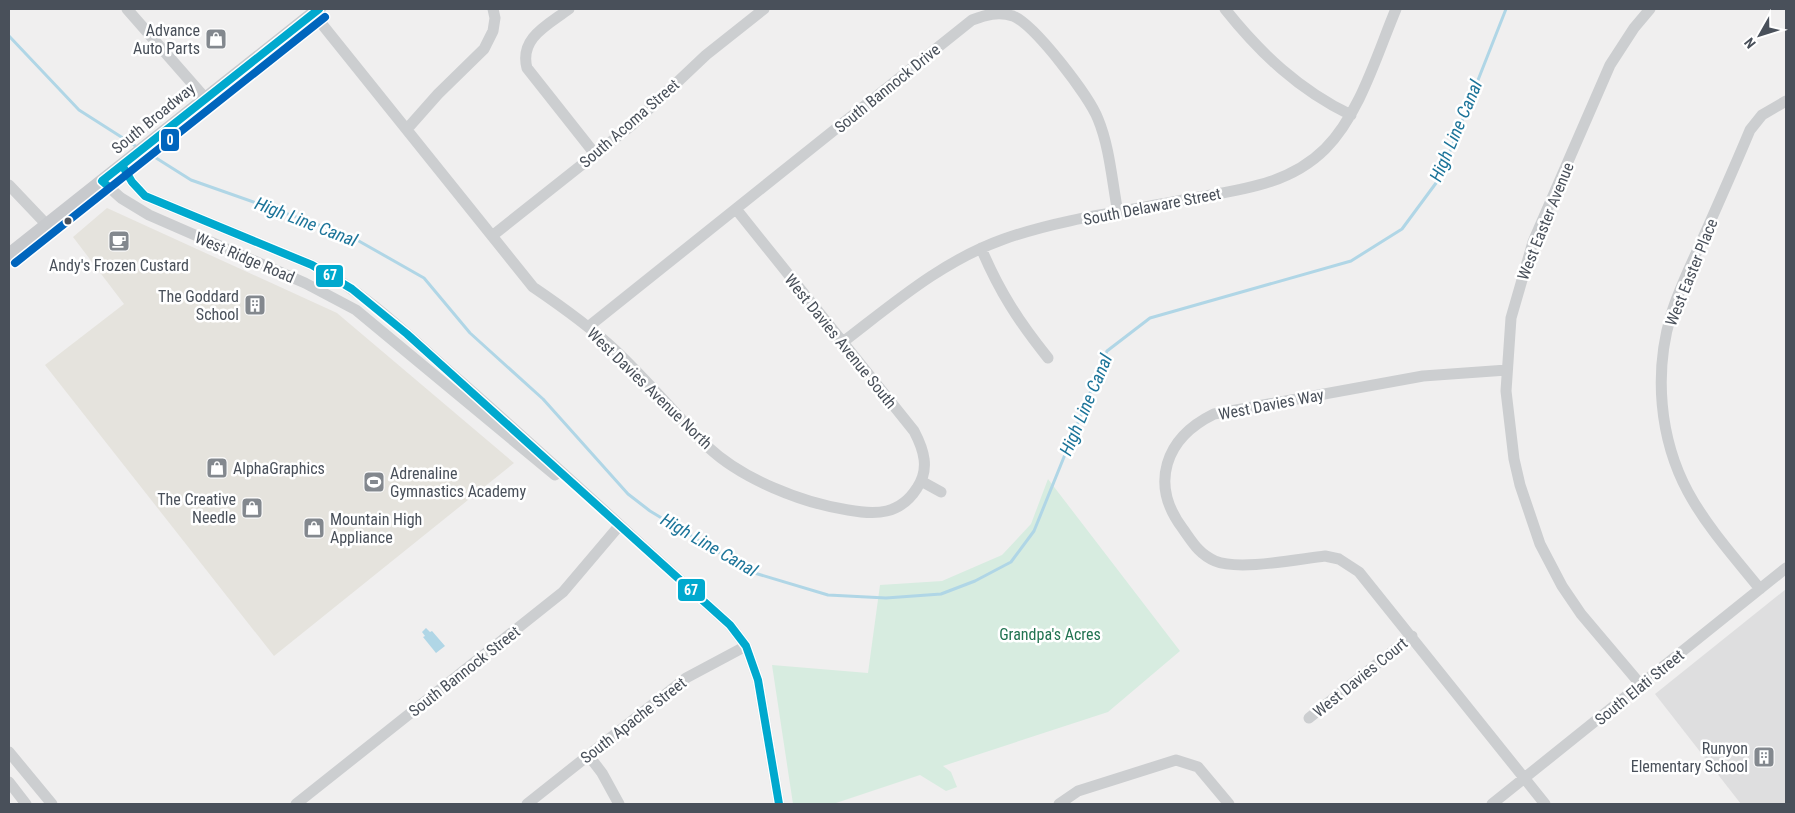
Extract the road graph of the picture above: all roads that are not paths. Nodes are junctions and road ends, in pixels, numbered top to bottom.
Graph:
1 (127, 9) edge
2 (493, 9) edge
3 (569, 9) edge
4 (764, 9) edge
5 (1225, 9) edge
6 (1396, 9) edge
7 (1650, 9) edge
8 (316, 11) edge
9 (205, 98) junction
10 (1786, 101) edge
11 (1351, 115) junction
12 (407, 129) junction
13 (595, 154) junction
14 (122, 165) junction
15 (102, 181) junction
16 (9, 185) edge
17 (736, 209) junction
18 (1118, 213) junction
19 (47, 225) junction
20 (492, 236) junction
21 (981, 248) junction
22 (9, 255) edge
23 (588, 327) junction
24 (843, 342) junction
25 (1048, 358) dead end
26 (1507, 370) junction
27 (921, 481) junction
28 (941, 492) dead end
29 (619, 526) junction
30 (1786, 568) edge
31 (1760, 589) junction
32 (1412, 636) junction
33 (746, 646) junction
34 (1641, 685) junction
35 (1309, 718) dead end
36 (9, 752) edge
37 (589, 756) junction
38 (1525, 778) junction
39 (9, 782) edge
40 (26, 804) edge
41 (52, 804) edge
42 (296, 804) edge
43 (527, 804) edge
44 (619, 804) edge
45 (779, 804) edge
46 (1059, 804) edge
47 (1229, 804) edge
48 (1492, 804) edge
49 (1545, 804) edge

1 - 9 street
2 - 12 street
3 - 13 street
4 - 13 street, South Acoma Street
5 - 11 street
6 - 11 street, South Delaware Street
7 - 26 street, West Easter Avenue
8 - 9 main road, South Broadway
8 - 12 street, West Davies Avenue North
9 - 14 main road, South Broadway
10 - 31 street, West Easter Place
11 - 18 street, South Delaware Street
12 - 20 street, West Davies Avenue North
13 - 20 street, South Acoma Street
14 - 15 main road, South Broadway
14 - 29 street, West Ridge Road
15 - 19 main road, South Broadway
15 - 29 street, West Ridge Road
16 - 19 street
17 - 18 street, South Bannock Drive
17 - 23 street, South Bannock Drive
17 - 24 street, West Davies Avenue South
18 - 21 street, South Delaware Street
19 - 22 main road, South Broadway
20 - 23 street, West Davies Avenue North
21 - 24 street, South Delaware Street
21 - 25 street
23 - 27 street, West Davies Avenue North
24 - 27 street, West Davies Avenue South
26 - 32 street, West Davies Way
26 - 34 street, West Easter Avenue
27 - 28 street
29 - 33 street, West Ridge Road
29 - 42 street, South Bannock Street
30 - 31 street, South Elati Street
31 - 34 street, South Elati Street
32 - 35 street, West Davies Court
32 - 38 street, West Davies Way
33 - 37 street, South Apache Street
33 - 45 street, West Ridge Road
34 - 38 street, South Elati Street
36 - 41 street
37 - 43 street, South Apache Street
37 - 44 street
38 - 48 street, South Elati Street
38 - 49 street, West Davies Way
39 - 40 street
46 - 47 street

